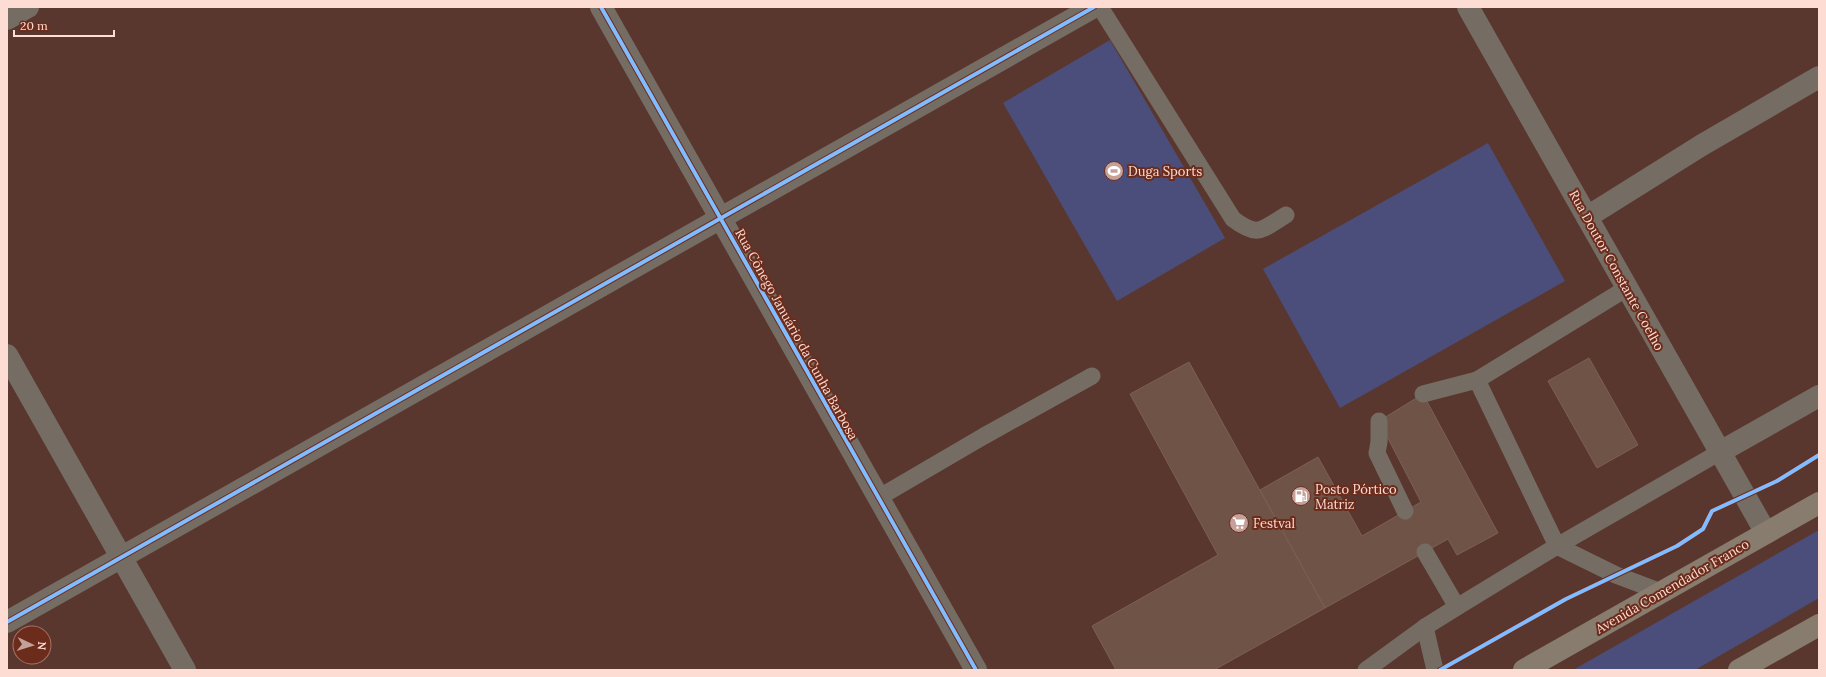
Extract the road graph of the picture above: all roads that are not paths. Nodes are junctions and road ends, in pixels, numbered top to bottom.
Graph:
1 (28, 7) edge
2 (601, 7) edge
3 (1094, 7) edge
4 (1100, 7) edge
5 (1468, 7) edge
6 (7, 19) edge
7 (1819, 77) edge
8 (1286, 215) dead end
9 (1587, 217) junction
10 (720, 219) junction
11 (1628, 288) junction
12 (7, 355) edge
13 (1092, 376) dead end
14 (1477, 380) junction
15 (1423, 394) dead end
16 (1819, 396) edge
17 (1379, 421) dead end
18 (1720, 452) junction
19 (878, 498) junction
20 (1819, 503) edge
21 (1405, 511) dead end
22 (1766, 533) junction
23 (1557, 546) junction
24 (1425, 552) dead end
25 (121, 557) junction
26 (1661, 592) junction
27 (1457, 607) junction
28 (7, 622) edge
29 (1819, 626) edge
30 (1425, 627) junction
31 (185, 670) edge
32 (976, 670) edge
33 (1366, 670) edge
34 (1435, 670) edge
35 (1524, 670) edge
36 (1740, 670) edge

1 - 6 street
2 - 10 street, Rua Cônego Januário da Cunha Barbosa
3 - 10 street
4 - 8 lane
5 - 9 street, Rua Doutor Constante Coelho
7 - 9 street
9 - 11 street, Rua Doutor Constante Coelho
10 - 19 street, Rua Cônego Januário da Cunha Barbosa
10 - 25 street
11 - 14 lane
11 - 18 street, Rua Doutor Constante Coelho
12 - 25 street
13 - 19 lane
14 - 15 lane
14 - 23 lane
16 - 18 street
17 - 21 lane
18 - 22 street, Rua Doutor Constante Coelho
18 - 23 lane
19 - 32 street, Rua Cônego Januário da Cunha Barbosa
20 - 22 highway, Avenida Comendador Franco
22 - 26 highway, Avenida Comendador Franco
23 - 26 lane
23 - 27 lane
24 - 27 lane
25 - 28 street
25 - 31 street
26 - 35 highway, Avenida Comendador Franco
27 - 30 lane
29 - 36 highway
30 - 33 lane
30 - 34 lane

